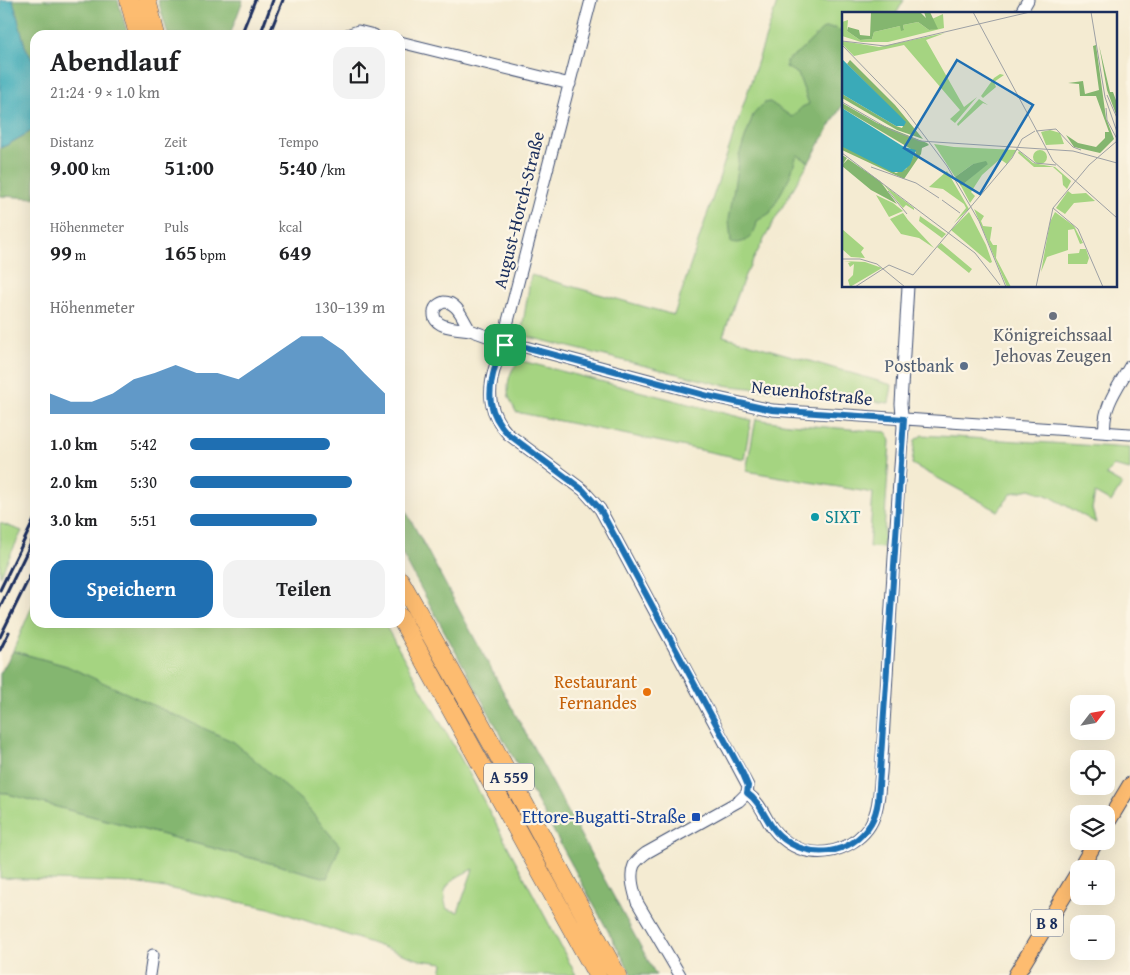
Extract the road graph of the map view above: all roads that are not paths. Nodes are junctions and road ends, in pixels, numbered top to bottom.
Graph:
1 (129, 0) edge
2 (147, 0) edge
3 (591, 0) edge
4 (1028, 0) edge
5 (1021, 12) edge
6 (137, 30) edge
7 (155, 30) edge
8 (405, 43) edge
9 (412, 45) junction
10 (405, 48) edge
11 (570, 84) junction
12 (908, 288) edge
13 (470, 330) dead end
14 (505, 345) junction
15 (1130, 366) edge
16 (904, 419) junction
17 (1105, 432) junction
18 (1130, 434) edge
19 (405, 589) edge
20 (405, 626) edge
21 (1130, 785) edge
22 (747, 793) junction
23 (1115, 810) edge
24 (1070, 885) edge
25 (153, 954) dead end
26 (595, 972) edge
27 (150, 975) edge
28 (617, 975) edge
29 (680, 975) edge
30 (1016, 975) edge

1 - 6 highway
2 - 7 highway
3 - 11 street, August-Horch-Straße
4 - 5 street
8 - 9 street
9 - 10 street
9 - 11 street
11 - 14 street, August-Horch-Straße
12 - 16 street
13 - 14 street, Neuenhofstraße
14 - 16 street, Neuenhofstraße
14 - 22 street
15 - 17 street
16 - 17 street, Neuenhofstraße
16 - 22 street
17 - 18 street, Neuenhofstraße
19 - 28 highway, A 559
20 - 26 highway, A 559
21 - 23 main road
22 - 29 street
24 - 30 main road, B 8
25 - 27 street

